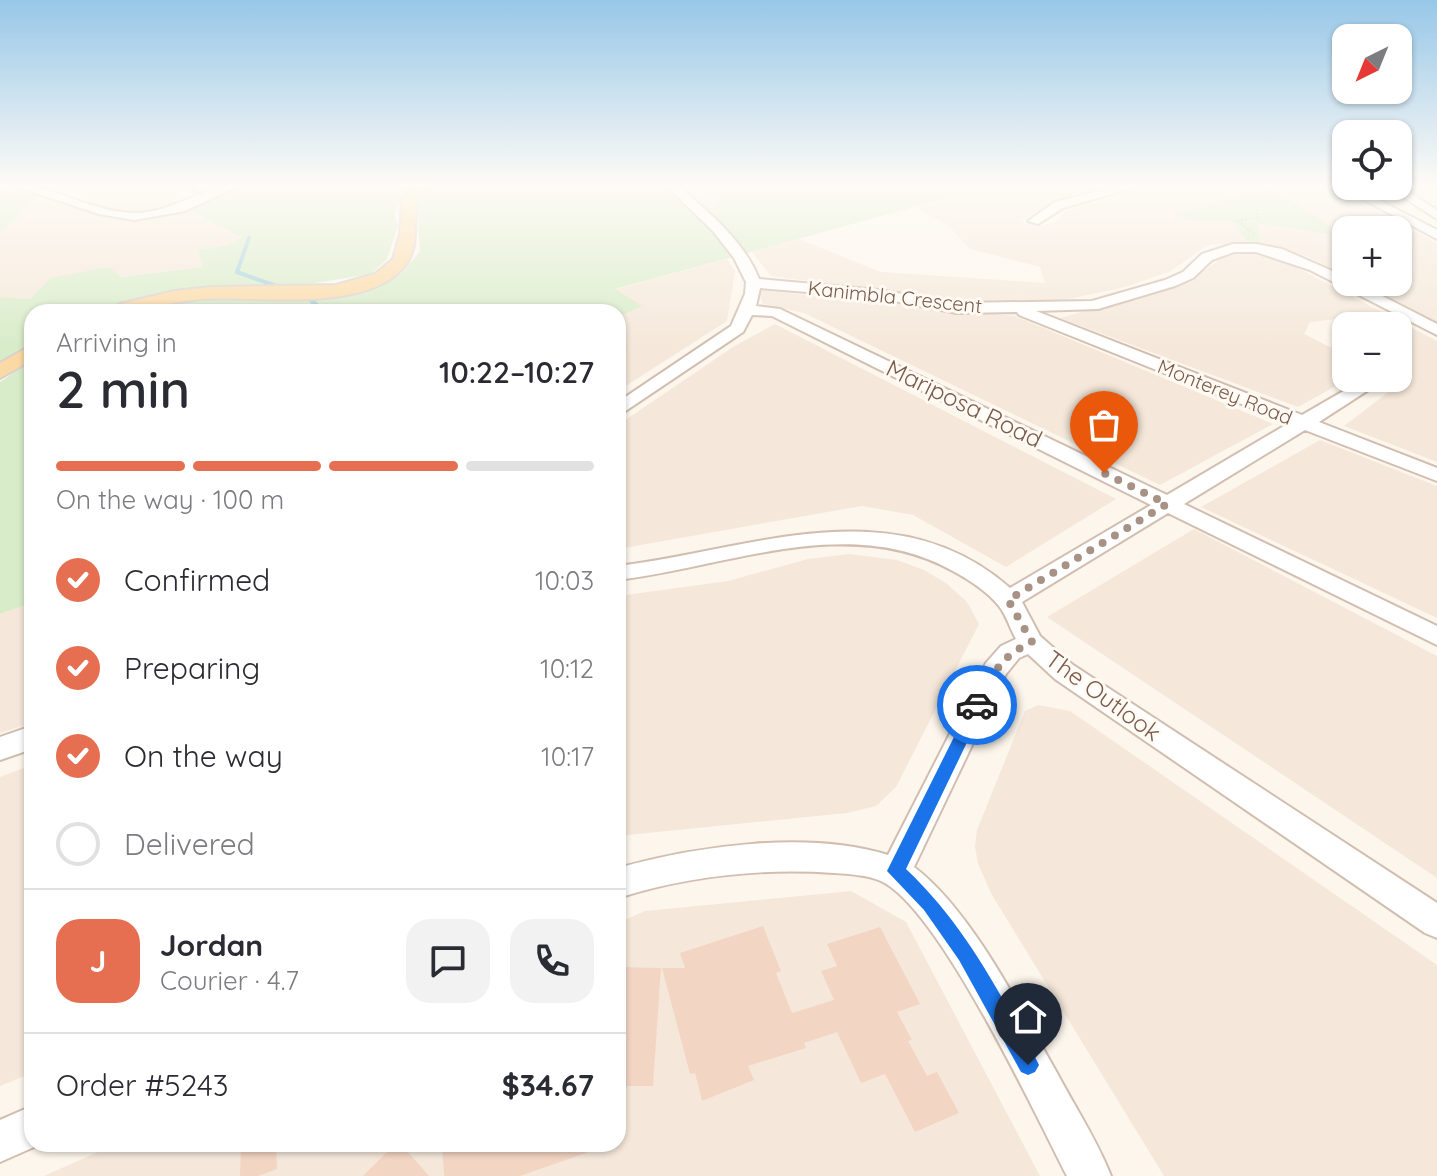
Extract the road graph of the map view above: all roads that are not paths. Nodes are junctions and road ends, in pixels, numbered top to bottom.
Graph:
1 (407, 238) edge
2 (724, 238) edge
3 (753, 283) junction
4 (146, 304) edge
5 (1014, 308) junction
6 (748, 310) junction
7 (1437, 330) edge
8 (24, 356) edge
9 (0, 372) edge
10 (1354, 392) edge
11 (626, 405) edge
12 (1302, 423) junction
13 (1437, 475) edge
14 (1167, 504) junction
15 (626, 571) edge
16 (1008, 600) junction
17 (1437, 636) edge
18 (1032, 642) junction
19 (24, 740) edge
20 (0, 749) edge
21 (896, 871) junction
22 (626, 881) edge
23 (1437, 922) edge
24 (24, 1130) edge
25 (0, 1141) edge
26 (1090, 1176) edge

1 - 4 main road
2 - 3 street
3 - 5 street, Kanimbla Crescent
3 - 6 street
5 - 7 street, Kanimbla Crescent
5 - 12 street, Monterey Road
6 - 11 street
6 - 14 street, Mariposa Road
8 - 9 main road
10 - 12 street
12 - 13 street, Monterey Road
12 - 14 street
14 - 16 street
14 - 17 street, Mariposa Road
15 - 16 street, The Outlook
16 - 18 street, The Outlook
18 - 21 street
18 - 23 street, The Outlook
19 - 20 street
21 - 22 street
21 - 26 street
24 - 25 street

